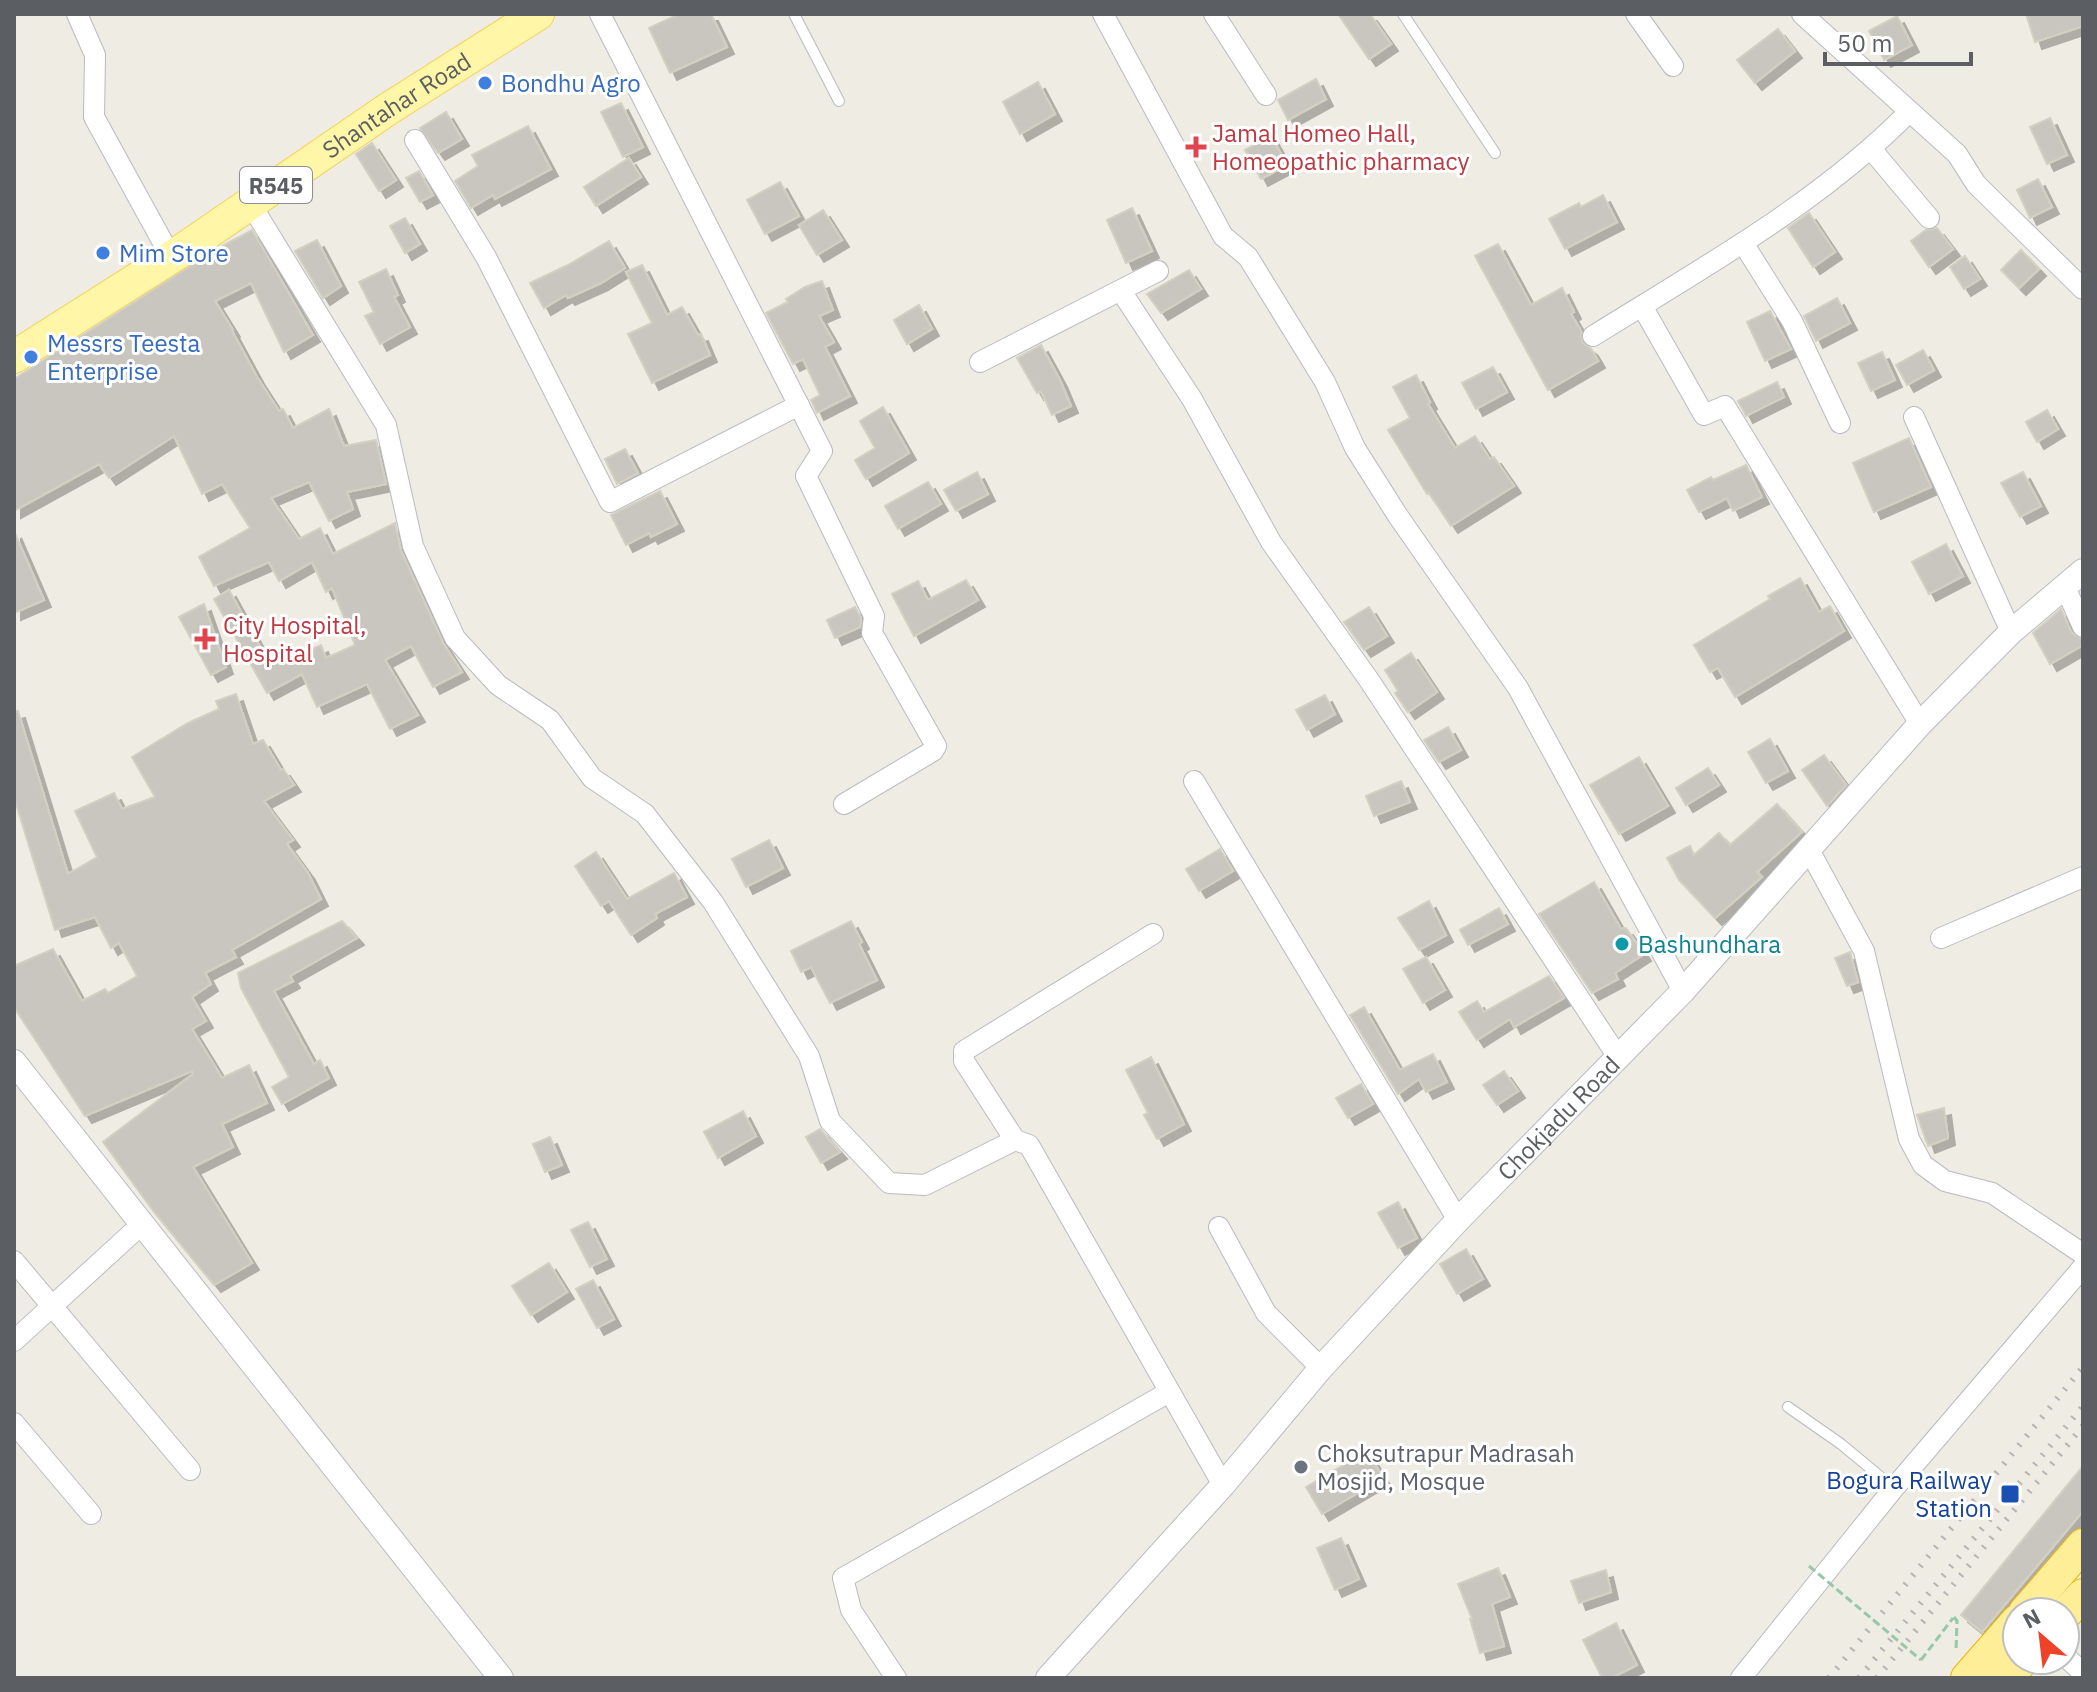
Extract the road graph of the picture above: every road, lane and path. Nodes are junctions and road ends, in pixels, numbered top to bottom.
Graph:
1 (77, 14) edge
2 (538, 14) edge
3 (600, 14) edge
4 (794, 14) edge
5 (1103, 14) edge
6 (1214, 14) edge
7 (1403, 14) edge
8 (1636, 14) edge
9 (1802, 14) edge
10 (1673, 66) dead end
11 (1266, 95) dead end
12 (839, 101) dead end
13 (1909, 112) junction
14 (415, 140) dead end
15 (1872, 150) junction
16 (1495, 153) dead end
17 (250, 203) junction
18 (1929, 218) dead end
19 (1743, 243) junction
20 (171, 257) junction
21 (1158, 271) dead end
22 (2083, 289) edge
23 (1121, 291) junction
24 (1642, 306) junction
25 (1593, 336) dead end
26 (14, 357) edge
27 (980, 362) dead end
28 (799, 405) junction
29 (1914, 417) dead end
30 (1840, 423) dead end
31 (2074, 579) edge
32 (2083, 627) edge
33 (2011, 632) junction
34 (1920, 724) junction
35 (1194, 781) dead end
36 (844, 804) dead end
37 (1808, 848) junction
38 (2083, 877) edge
39 (1153, 934) dead end
40 (1941, 938) dead end
41 (1683, 991) junction
42 (1618, 1057) junction
43 (14, 1062) edge
44 (1015, 1140) junction
45 (1458, 1220) junction
46 (143, 1223) junction
47 (1219, 1227) dead end
48 (2083, 1254) edge
49 (14, 1261) edge
50 (2083, 1267) edge
51 (51, 1307) junction
52 (14, 1341) edge
53 (1321, 1368) junction
54 (1169, 1392) junction
55 (1788, 1407) dead end
56 (14, 1423) edge
57 (190, 1470) dead end
58 (1223, 1485) junction
59 (1894, 1488) junction
60 (91, 1514) dead end
61 (2083, 1545) edge
62 (1809, 1566) dead end
63 (2039, 1596) edge
64 (1954, 1617) dead end
65 (2001, 1639) edge
66 (501, 1678) edge
67 (896, 1678) edge
68 (1048, 1678) edge
69 (1741, 1678) edge
70 (1967, 1678) edge

1 - 20 street
2 - 17 main road, Shantahar Road / R545
3 - 28 street
4 - 12 lane
5 - 41 street
6 - 11 street
7 - 16 lane
8 - 10 street
9 - 13 street
13 - 15 street
13 - 22 street
14 - 28 street
15 - 18 street
15 - 19 street
17 - 20 main road, Shantahar Road / R545
17 - 44 street
19 - 24 street
19 - 30 street
20 - 26 main road, Shantahar Road / R545
21 - 23 street
23 - 27 street
23 - 42 street
24 - 25 street
24 - 34 street
28 - 36 street
29 - 33 street
31 - 32 street
31 - 33 street, Chokjadu Road
33 - 34 street, Chokjadu Road
34 - 37 street, Chokjadu Road
35 - 45 street
37 - 41 street, Chokjadu Road
37 - 48 street
38 - 40 street
39 - 44 street
41 - 42 street, Chokjadu Road
42 - 45 street, Chokjadu Road
43 - 46 street
44 - 54 street
45 - 53 street, Chokjadu Road
46 - 51 street
46 - 66 street
47 - 53 street
49 - 51 street
50 - 59 street
51 - 52 street
51 - 57 street
53 - 58 street, Chokjadu Road
54 - 58 street
54 - 67 street
55 - 59 lane
56 - 60 street
58 - 68 street, Chokjadu Road
59 - 69 street
61 - 63 highway
62 - 64 path, bridge
65 - 70 highway

